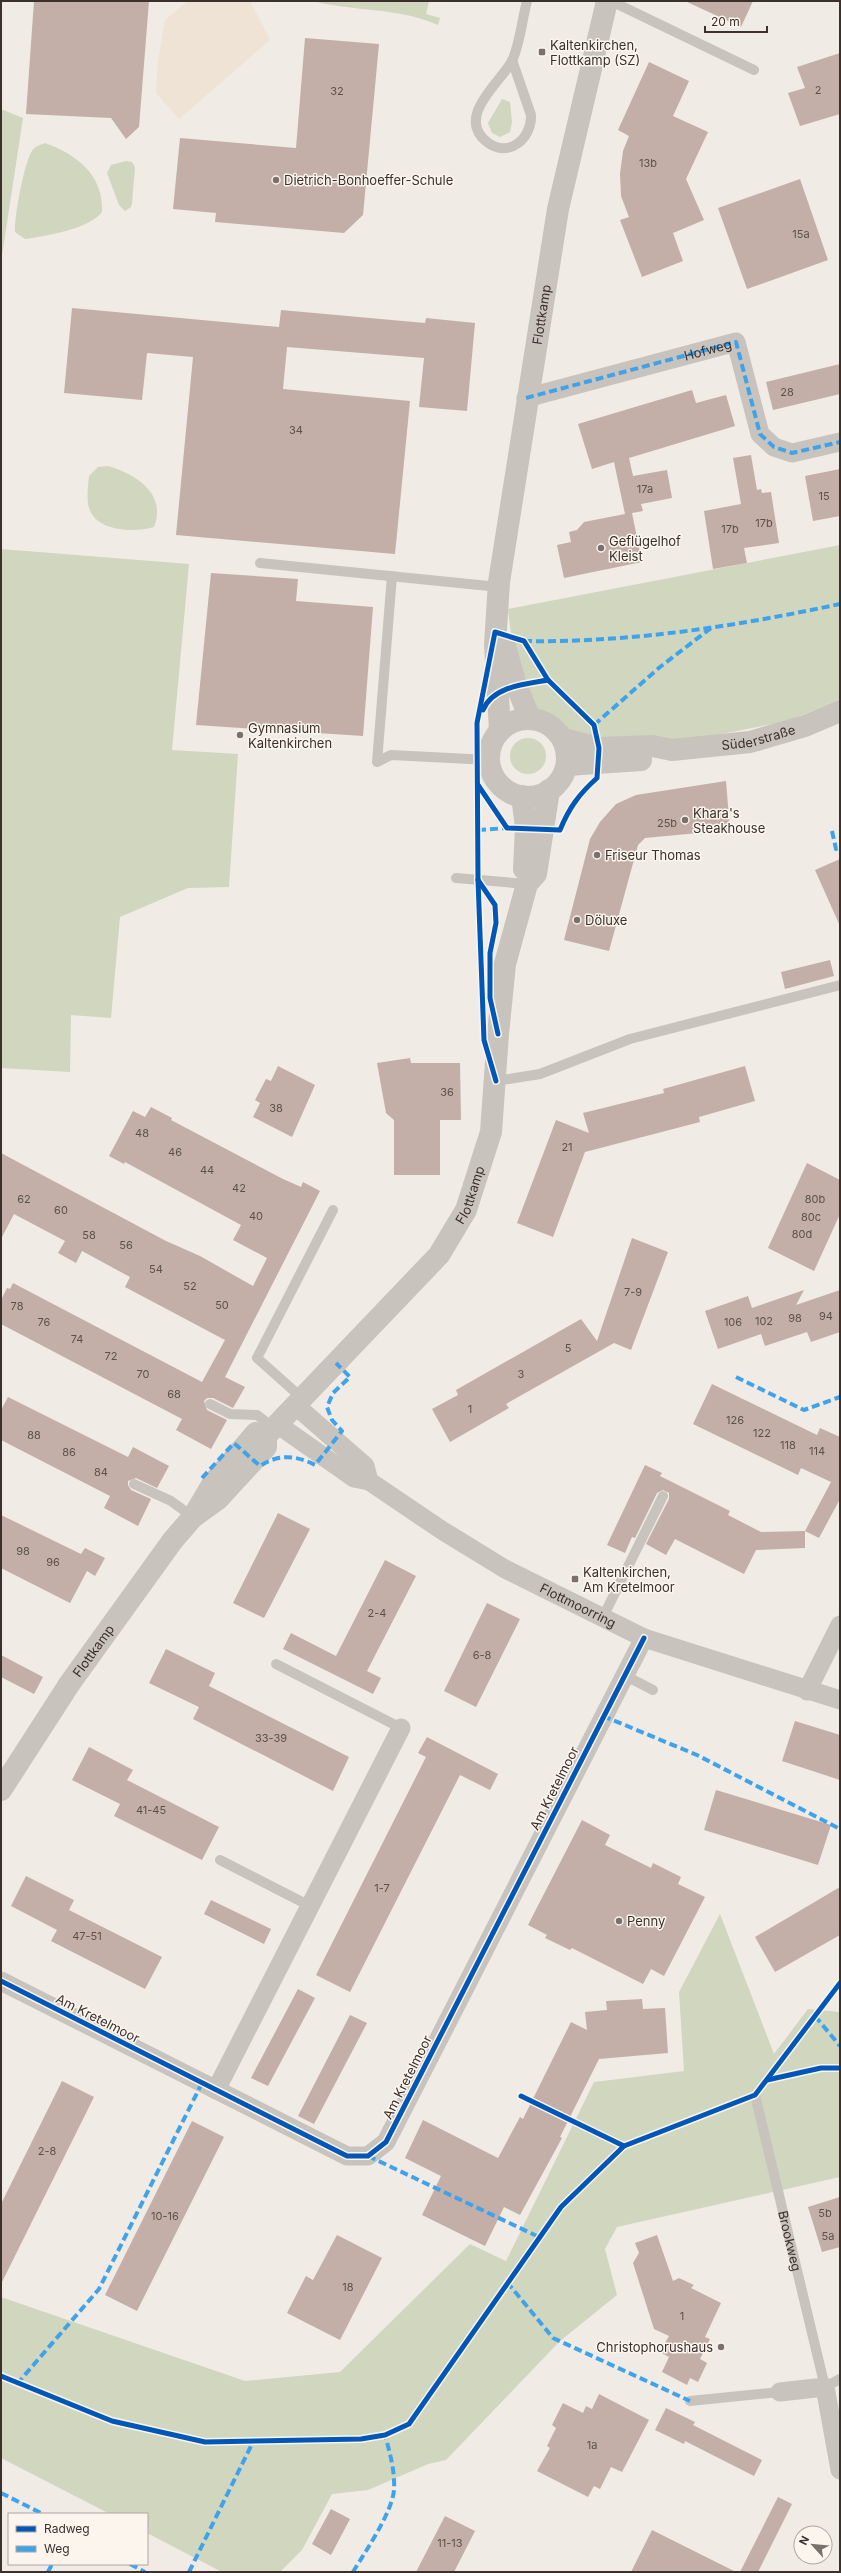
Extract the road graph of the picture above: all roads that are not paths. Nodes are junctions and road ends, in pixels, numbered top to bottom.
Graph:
1 (526, 1) edge
2 (608, 1) edge
3 (611, 1) edge
4 (512, 60) junction
5 (754, 70) dead end
6 (526, 398) junction
7 (840, 442) edge
8 (260, 563) dead end
9 (392, 576) junction
10 (499, 587) junction
11 (495, 632) junction
12 (840, 711) edge
13 (530, 719) junction
14 (500, 730) junction
15 (563, 739) junction
16 (672, 750) junction
17 (489, 760) junction
18 (567, 764) junction
19 (549, 790) junction
20 (522, 796) junction
21 (456, 878) dead end
22 (527, 884) junction
23 (840, 985) edge
24 (496, 1081) junction
25 (334, 1210) dead end
26 (299, 1401) junction
27 (210, 1404) dead end
28 (272, 1429) junction
29 (369, 1481) junction
30 (134, 1484) dead end
31 (663, 1496) dead end
32 (193, 1516) junction
33 (602, 1617) junction
34 (840, 1625) edge
35 (644, 1638) junction
36 (276, 1664) dead end
37 (624, 1675) junction
38 (653, 1690) dead end
39 (807, 1691) junction
40 (840, 1700) edge
41 (401, 1728) joint
42 (1, 1790) edge
43 (220, 1860) dead end
44 (310, 1906) junction
45 (1, 1981) edge
46 (216, 2090) junction
47 (755, 2095) dead end
48 (833, 2383) edge
49 (780, 2392) joint
50 (690, 2401) dead end
51 (840, 2470) edge

1 - 4 lane
2 - 6 street, Flottkamp
3 - 5 lane
4 - 4 lane
6 - 7 street, Hofweg
6 - 10 street, Flottkamp
8 - 9 lane
9 - 10 lane
9 - 17 lane
10 - 11 street, Flottkamp
11 - 13 street
11 - 14 street, Flottkamp
12 - 16 street, Süderstraße
13 - 14 street
13 - 15 street
14 - 17 street, Flottkamp
15 - 16 street, Süderstraße
15 - 18 street
16 - 18 street, Süderstraße
17 - 20 street
18 - 19 street
19 - 20 street
19 - 22 street, Flottkamp
20 - 22 street, Flottkamp
21 - 22 lane
22 - 24 street, Flottkamp
23 - 24 lane
24 - 26 street, Flottkamp
25 - 26 lane
26 - 28 street, Flottkamp
26 - 29 street
27 - 28 lane
28 - 29 street, Flottmoorring
28 - 32 street, Flottkamp
29 - 33 street, Flottmoorring
30 - 32 lane
31 - 33 lane
32 - 42 street, Flottkamp
33 - 35 street, Flottmoorring
34 - 39 street
35 - 37 street, Am Kretelmoor
35 - 39 street, Flottmoorring
36 - 41 lane
37 - 38 lane
37 - 46 street, Am Kretelmoor
39 - 40 street, Flottmoorring
41 - 44 street
43 - 44 lane
44 - 46 street
45 - 46 street, Am Kretelmoor
47 - 48 lane, Brookweg
48 - 49 street
48 - 51 street, Brookweg
49 - 50 lane

